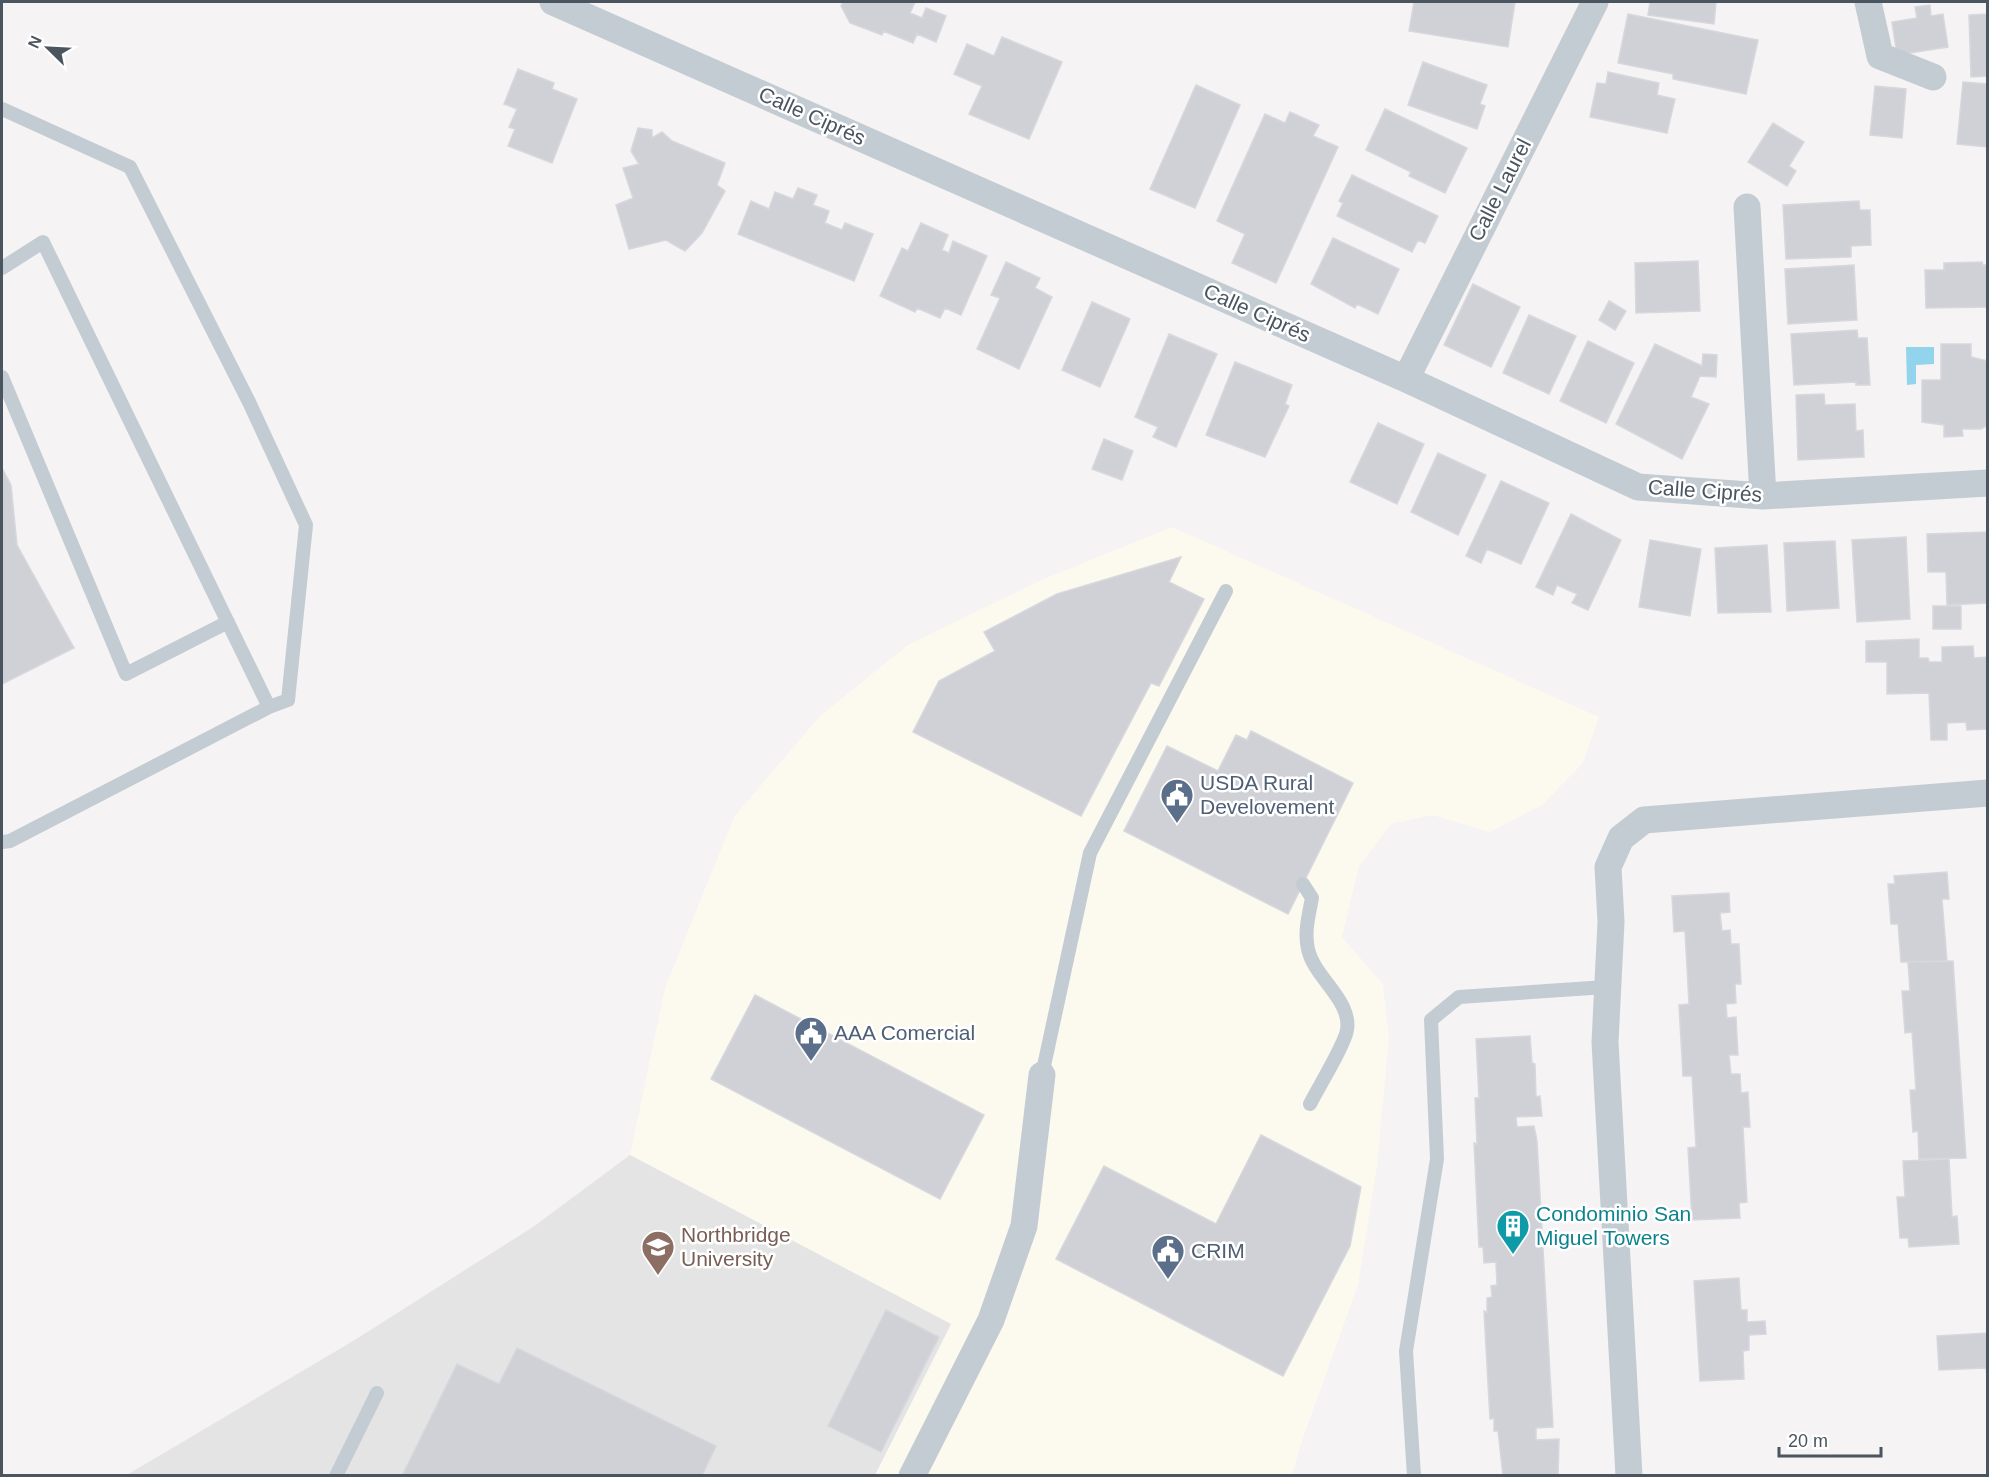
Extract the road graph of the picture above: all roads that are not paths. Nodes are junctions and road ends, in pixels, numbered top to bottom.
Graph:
1 (553, 2) edge
2 (1595, 2) edge
3 (1868, 2) edge
4 (1933, 77) dead end
5 (2, 109) edge
6 (1747, 207) dead end
7 (2, 268) edge
8 (2, 377) edge
9 (1406, 379) junction
10 (1988, 483) edge
11 (1763, 496) junction
12 (1226, 591) dead end
13 (228, 622) junction
14 (269, 707) junction
15 (1988, 793) edge
16 (2, 842) edge
17 (1303, 884) dead end
18 (1606, 987) junction
19 (1042, 1076) joint
20 (1310, 1104) dead end
21 (377, 1393) dead end
22 (336, 1476) edge
23 (912, 1476) edge
24 (1414, 1476) edge
25 (1629, 1476) edge

1 - 9 street, Calle Ciprés
2 - 9 street, Calle Laurel
3 - 4 street
5 - 14 lane
6 - 11 street
7 - 13 lane
8 - 13 lane
9 - 11 street, Calle Ciprés
10 - 11 street, Calle Ciprés
12 - 19 lane
13 - 14 lane
14 - 16 lane
15 - 18 street
17 - 20 lane
18 - 24 lane
18 - 25 street
19 - 23 street
21 - 22 lane

